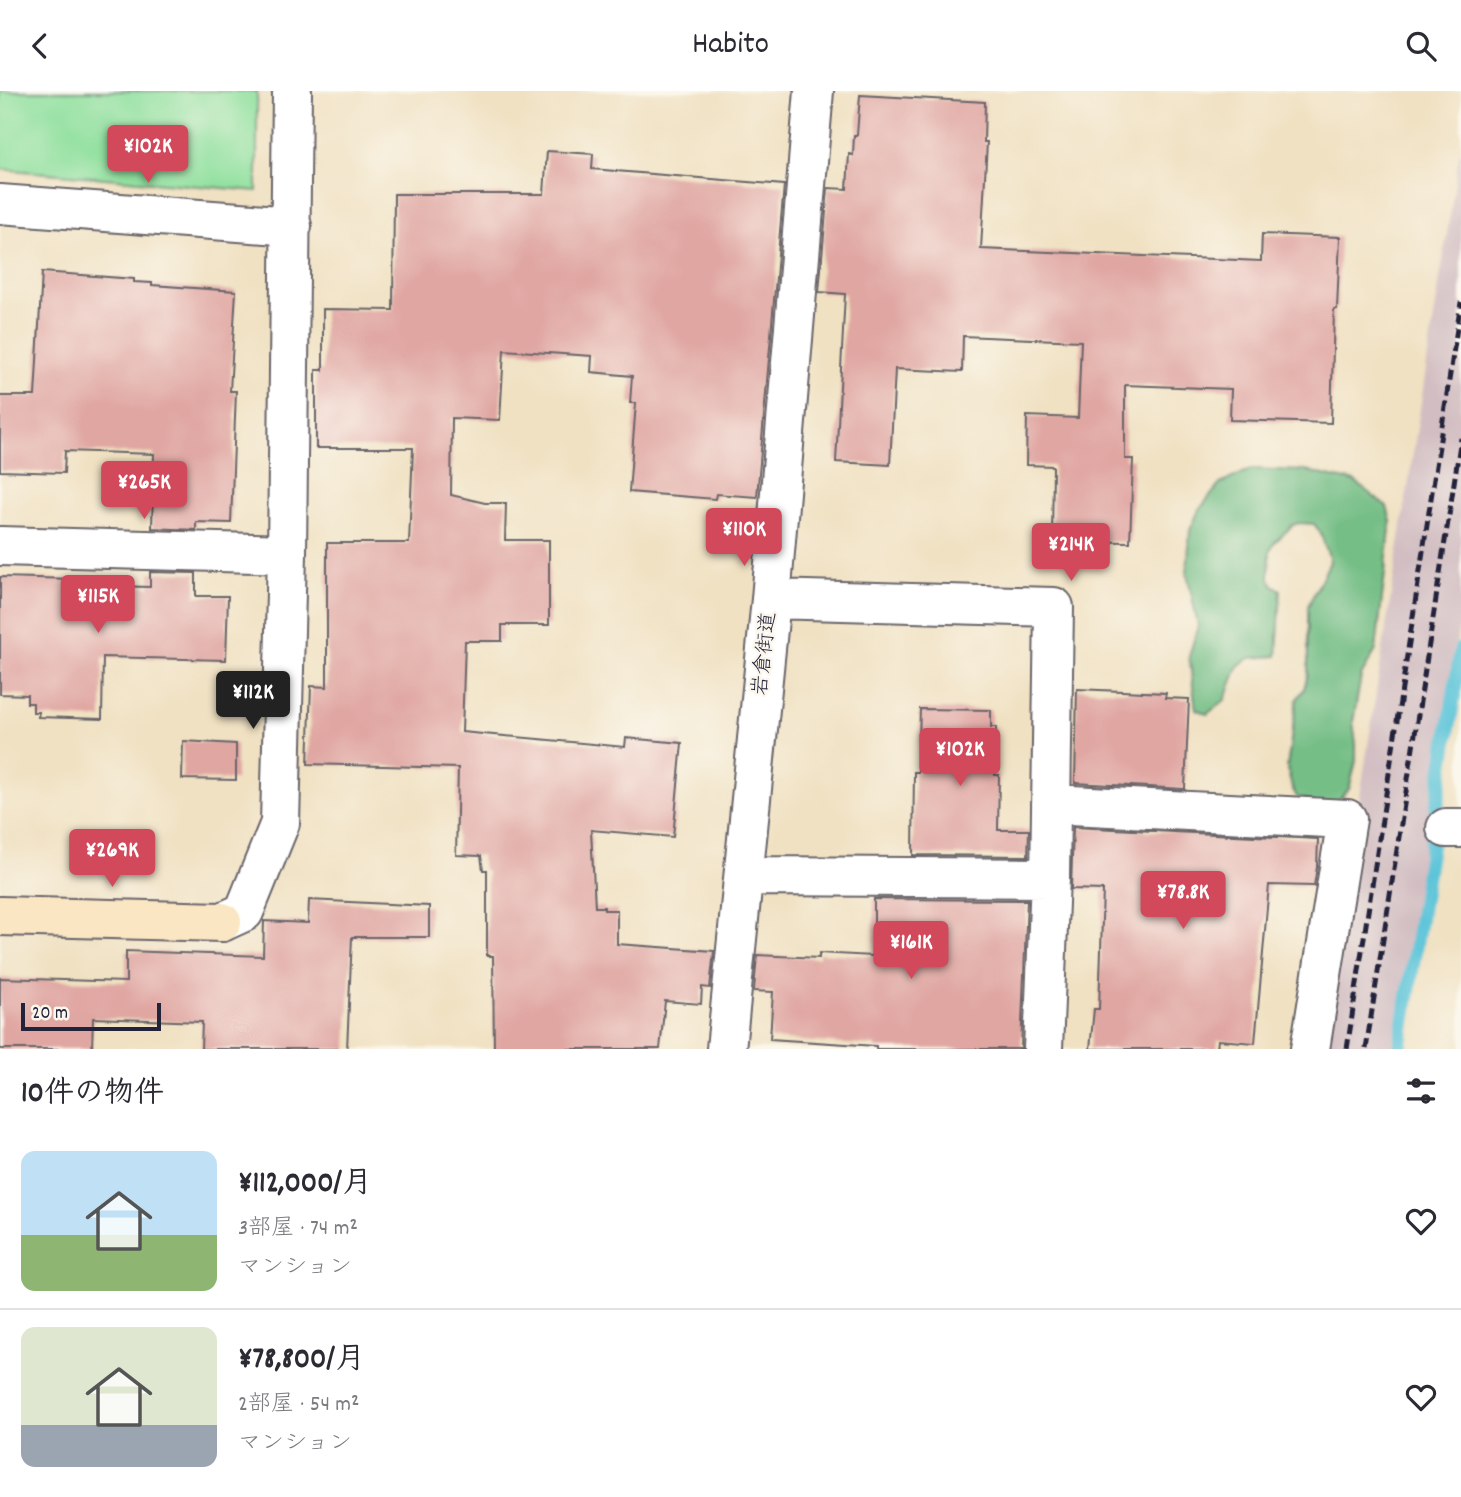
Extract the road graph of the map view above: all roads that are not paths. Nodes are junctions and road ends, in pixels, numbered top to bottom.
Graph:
1 (292, 91) edge
2 (814, 91) edge
3 (0, 204) edge
4 (292, 226) junction
5 (0, 546) edge
6 (287, 555) junction
7 (771, 599) junction
8 (1051, 804) junction
9 (744, 876) junction
10 (1050, 878) junction
11 (0, 916) edge
12 (726, 1049) edge
13 (1043, 1049) edge
14 (1310, 1049) edge

1 - 4 street
2 - 7 street, 岩倉街道
3 - 4 street
4 - 6 street
5 - 6 street
6 - 11 street
7 - 8 street
7 - 9 street, 岩倉街道
8 - 10 street
8 - 14 street
9 - 10 street
9 - 12 street, 岩倉街道
10 - 13 street

